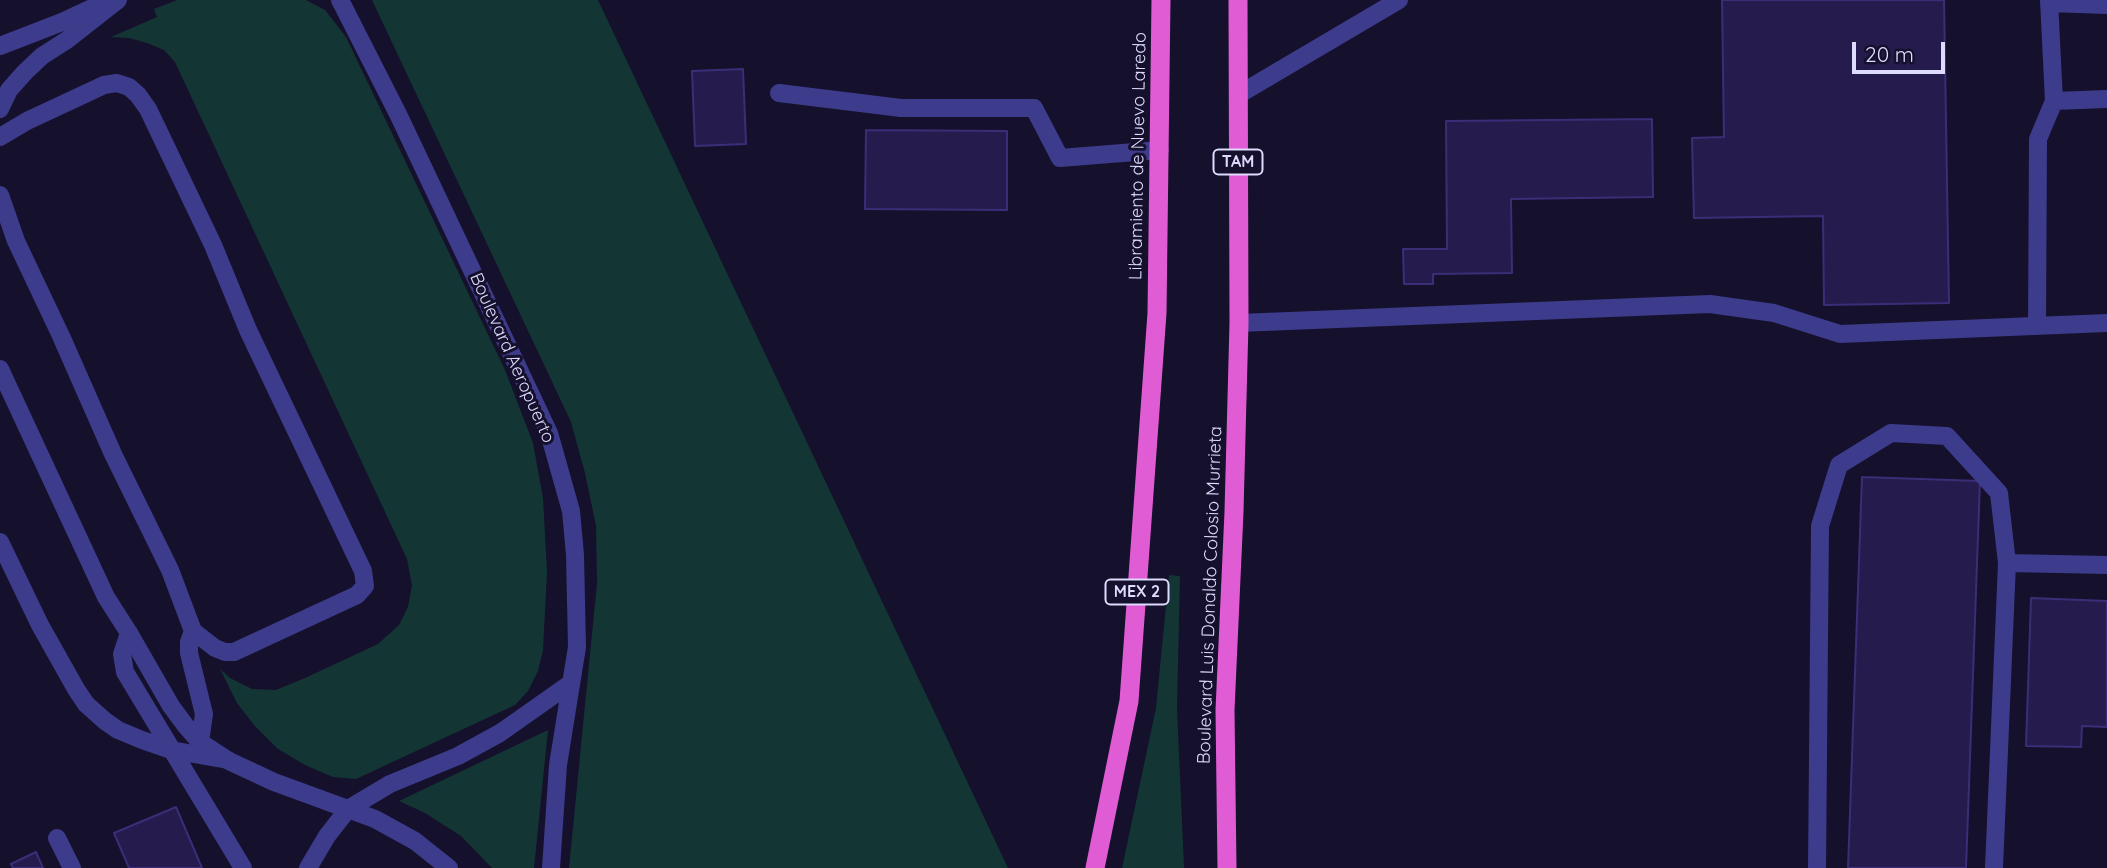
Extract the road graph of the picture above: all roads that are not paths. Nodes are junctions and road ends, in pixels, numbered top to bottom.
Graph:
1 (109, 0) edge
2 (118, 0) edge
3 (340, 0) edge
4 (1161, 0) edge
5 (1238, 0) edge
6 (1390, 1) edge
7 (2049, 1) edge
8 (2107, 5) edge
9 (0, 46) edge
10 (779, 93) dead end
11 (1238, 96) junction
12 (2107, 99) edge
13 (2054, 101) junction
14 (0, 109) edge
15 (0, 137) edge
16 (1160, 150) junction
17 (0, 195) edge
18 (1239, 323) junction
19 (2107, 323) edge
20 (2037, 326) junction
21 (0, 369) edge
22 (0, 542) edge
23 (2007, 562) junction
24 (2107, 565) edge
25 (193, 631) junction
26 (130, 633) junction
27 (571, 683) junction
28 (200, 742) junction
29 (171, 750) junction
30 (229, 761) junction
31 (348, 809) junction
32 (57, 838) dead end
33 (72, 868) edge
34 (243, 868) edge
35 (308, 868) edge
36 (449, 868) edge
37 (551, 868) edge
38 (1095, 868) edge
39 (1227, 868) edge
40 (1817, 868) edge
41 (1994, 868) edge

1 - 9 street
2 - 14 street
3 - 27 street, Boulevard Aeropuerto
4 - 16 highway, Libramiento de Nuevo Laredo
5 - 11 highway, TAM
6 - 11 street
7 - 8 street
7 - 13 street
10 - 16 street
11 - 18 highway, TAM
12 - 13 street
13 - 20 street
15 - 25 street
16 - 38 highway, Libramiento de Nuevo Laredo / MEX 2
17 - 25 street
18 - 20 street
18 - 39 highway, Boulevard Luis Donaldo Colosio Murrieta
19 - 20 street
21 - 26 street
22 - 29 street
23 - 24 street
23 - 40 street
23 - 41 street
25 - 28 street
26 - 28 street
26 - 29 street
27 - 31 street
27 - 37 street, Boulevard Aeropuerto
28 - 30 street
29 - 30 street
29 - 34 street
30 - 31 street
31 - 35 street
31 - 36 street
32 - 33 street

